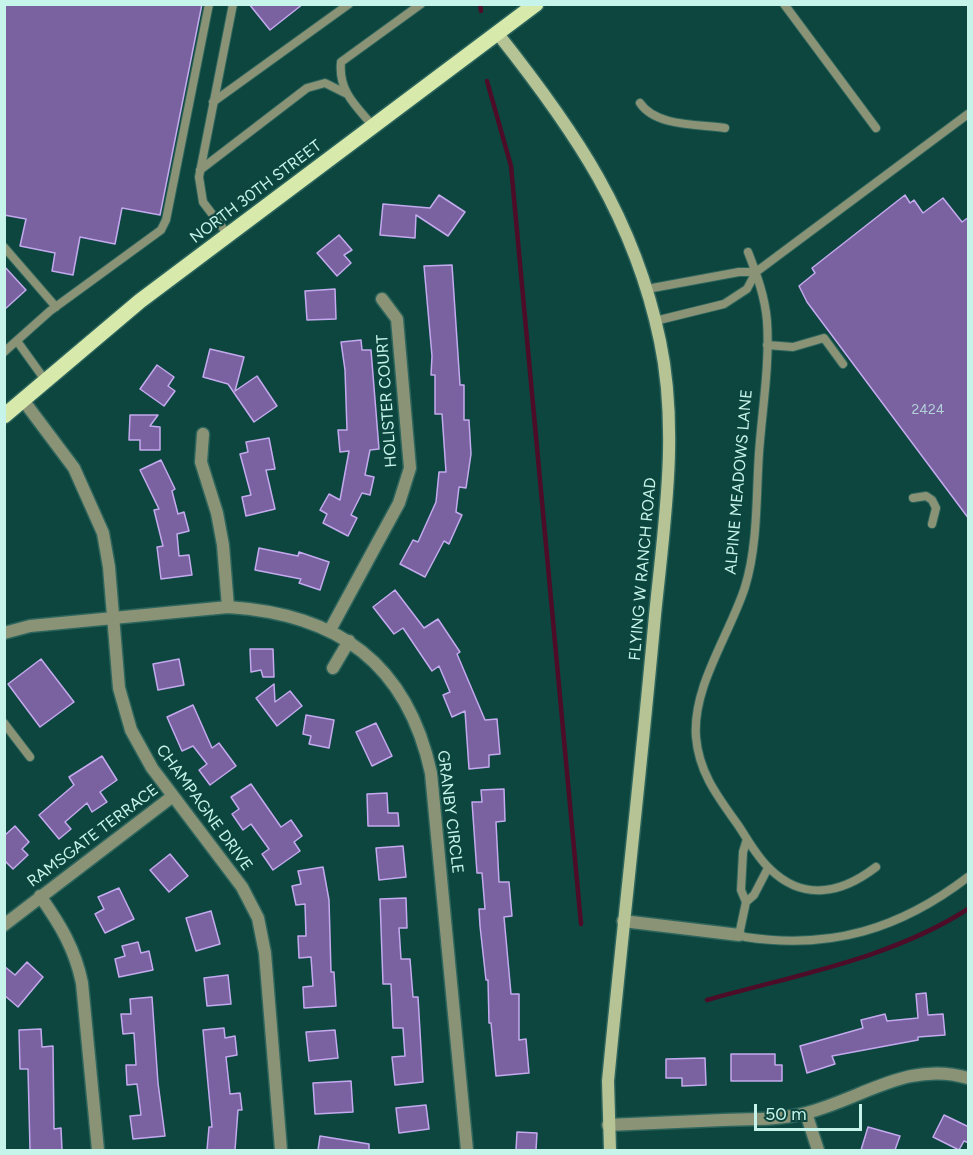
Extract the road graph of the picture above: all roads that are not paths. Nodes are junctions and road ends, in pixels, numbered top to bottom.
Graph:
1 (209, 4) edge
2 (233, 4) edge
3 (349, 4) edge
4 (421, 4) edge
5 (536, 4) edge
6 (783, 4) edge
7 (498, 33) junction
8 (345, 93) junction
9 (213, 102) junction
10 (640, 103) dead end
11 (969, 114) edge
12 (373, 126) junction
13 (725, 128) dead end
14 (876, 128) dead end
15 (200, 170) junction
16 (228, 235) junction
17 (4, 247) edge
18 (748, 252) dead end
19 (756, 272) junction
20 (647, 289) junction
21 (382, 299) dead end
22 (56, 307) junction
23 (655, 321) junction
24 (17, 341) junction
25 (767, 345) junction
26 (4, 351) edge
27 (843, 364) dead end
28 (45, 380) junction
29 (23, 400) junction
30 (4, 416) edge
31 (203, 434) dead end
32 (913, 498) dead end
33 (932, 524) dead end
34 (228, 607) junction
35 (113, 619) junction
36 (330, 630) junction
37 (4, 633) edge
38 (349, 641) junction
39 (333, 668) dead end
40 (4, 723) edge
41 (30, 757) dead end
42 (173, 796) junction
43 (747, 839) junction
44 (876, 867) dead end
45 (768, 868) junction
46 (969, 877) edge
47 (40, 897) junction
48 (746, 902) junction
49 (623, 921) junction
50 (4, 925) edge
51 (739, 935) junction
52 (969, 1078) edge
53 (806, 1113) junction
54 (608, 1125) junction
55 (98, 1150) edge
56 (281, 1150) edge
57 (467, 1150) edge
58 (610, 1150) edge
59 (818, 1150) edge

1 - 22 lane
2 - 9 lane
3 - 9 lane
4 - 8 lane
5 - 7 main road, NORTH 30TH STREET
6 - 14 lane
7 - 12 main road, NORTH 30TH STREET
7 - 20 street, FLYING W RANCH ROAD
8 - 12 lane
8 - 15 lane
9 - 15 lane
10 - 13 lane
11 - 19 lane
12 - 16 main road, NORTH 30TH STREET
15 - 16 lane
16 - 28 main road, NORTH 30TH STREET
17 - 22 lane
18 - 19 lane, ALPINE MEADOWS LANE
19 - 20 lane
19 - 23 lane
19 - 25 lane, ALPINE MEADOWS LANE
20 - 23 street, FLYING W RANCH ROAD
21 - 36 street, HOLISTER COURT
22 - 24 lane
23 - 49 street, FLYING W RANCH ROAD
24 - 26 lane
24 - 28 lane
25 - 27 lane
25 - 43 lane, ALPINE MEADOWS LANE
28 - 29 main road, NORTH 30TH STREET
29 - 30 main road, NORTH 30TH STREET
29 - 35 street, CHAMPAGNE DRIVE
31 - 34 street
32 - 33 lane
34 - 35 street, GRANBY CIRCLE
34 - 36 street, GRANBY CIRCLE
35 - 37 street, GRANBY CIRCLE
35 - 42 street, CHAMPAGNE DRIVE
36 - 38 street, GRANBY CIRCLE
38 - 39 street
38 - 57 street, GRANBY CIRCLE
40 - 41 lane
42 - 47 street, RAMSGATE TERRACE
42 - 56 street, CHAMPAGNE DRIVE
43 - 45 lane, ALPINE MEADOWS LANE
43 - 48 lane
44 - 45 lane
45 - 48 lane
46 - 51 lane
47 - 50 street, RAMSGATE TERRACE
47 - 55 street
48 - 51 lane
49 - 51 street
49 - 54 street, FLYING W RANCH ROAD
52 - 53 street
53 - 54 street
53 - 59 street
54 - 58 street, FLYING W RANCH ROAD

